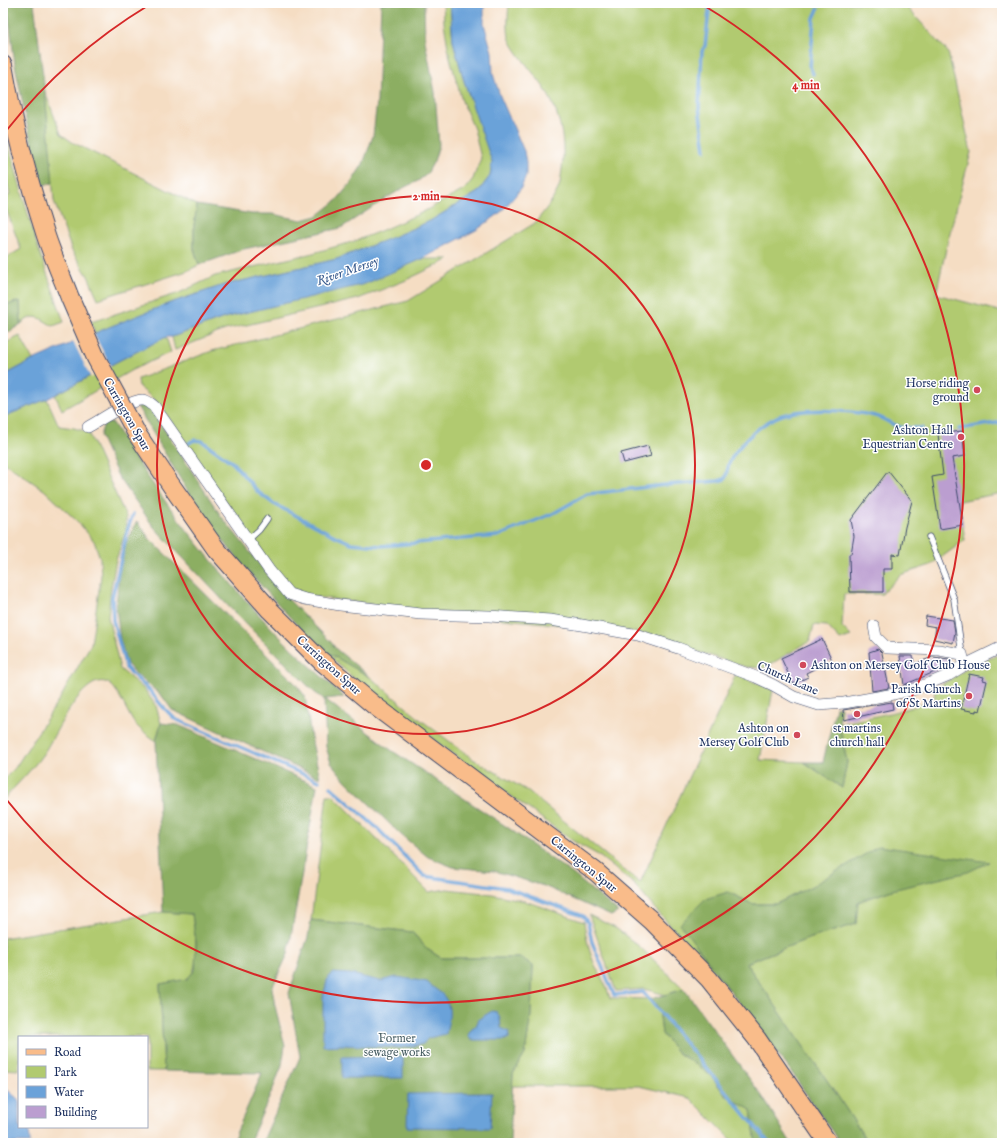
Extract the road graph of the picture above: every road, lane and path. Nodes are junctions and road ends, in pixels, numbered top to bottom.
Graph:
1 (3, 65) edge
2 (88, 427) dead end
3 (267, 519) dead end
4 (929, 537) dead end
5 (248, 540) junction
6 (874, 626) dead end
7 (1002, 647) edge
8 (962, 654) junction
9 (965, 665) junction
10 (828, 1143) edge

1 - 10 main road, Carrington Spur, bridge
2 - 5 street, Church Lane
3 - 5 lane
4 - 8 lane
5 - 9 street, Church Lane
6 - 8 street
7 - 9 street, Church Lane
8 - 9 street

